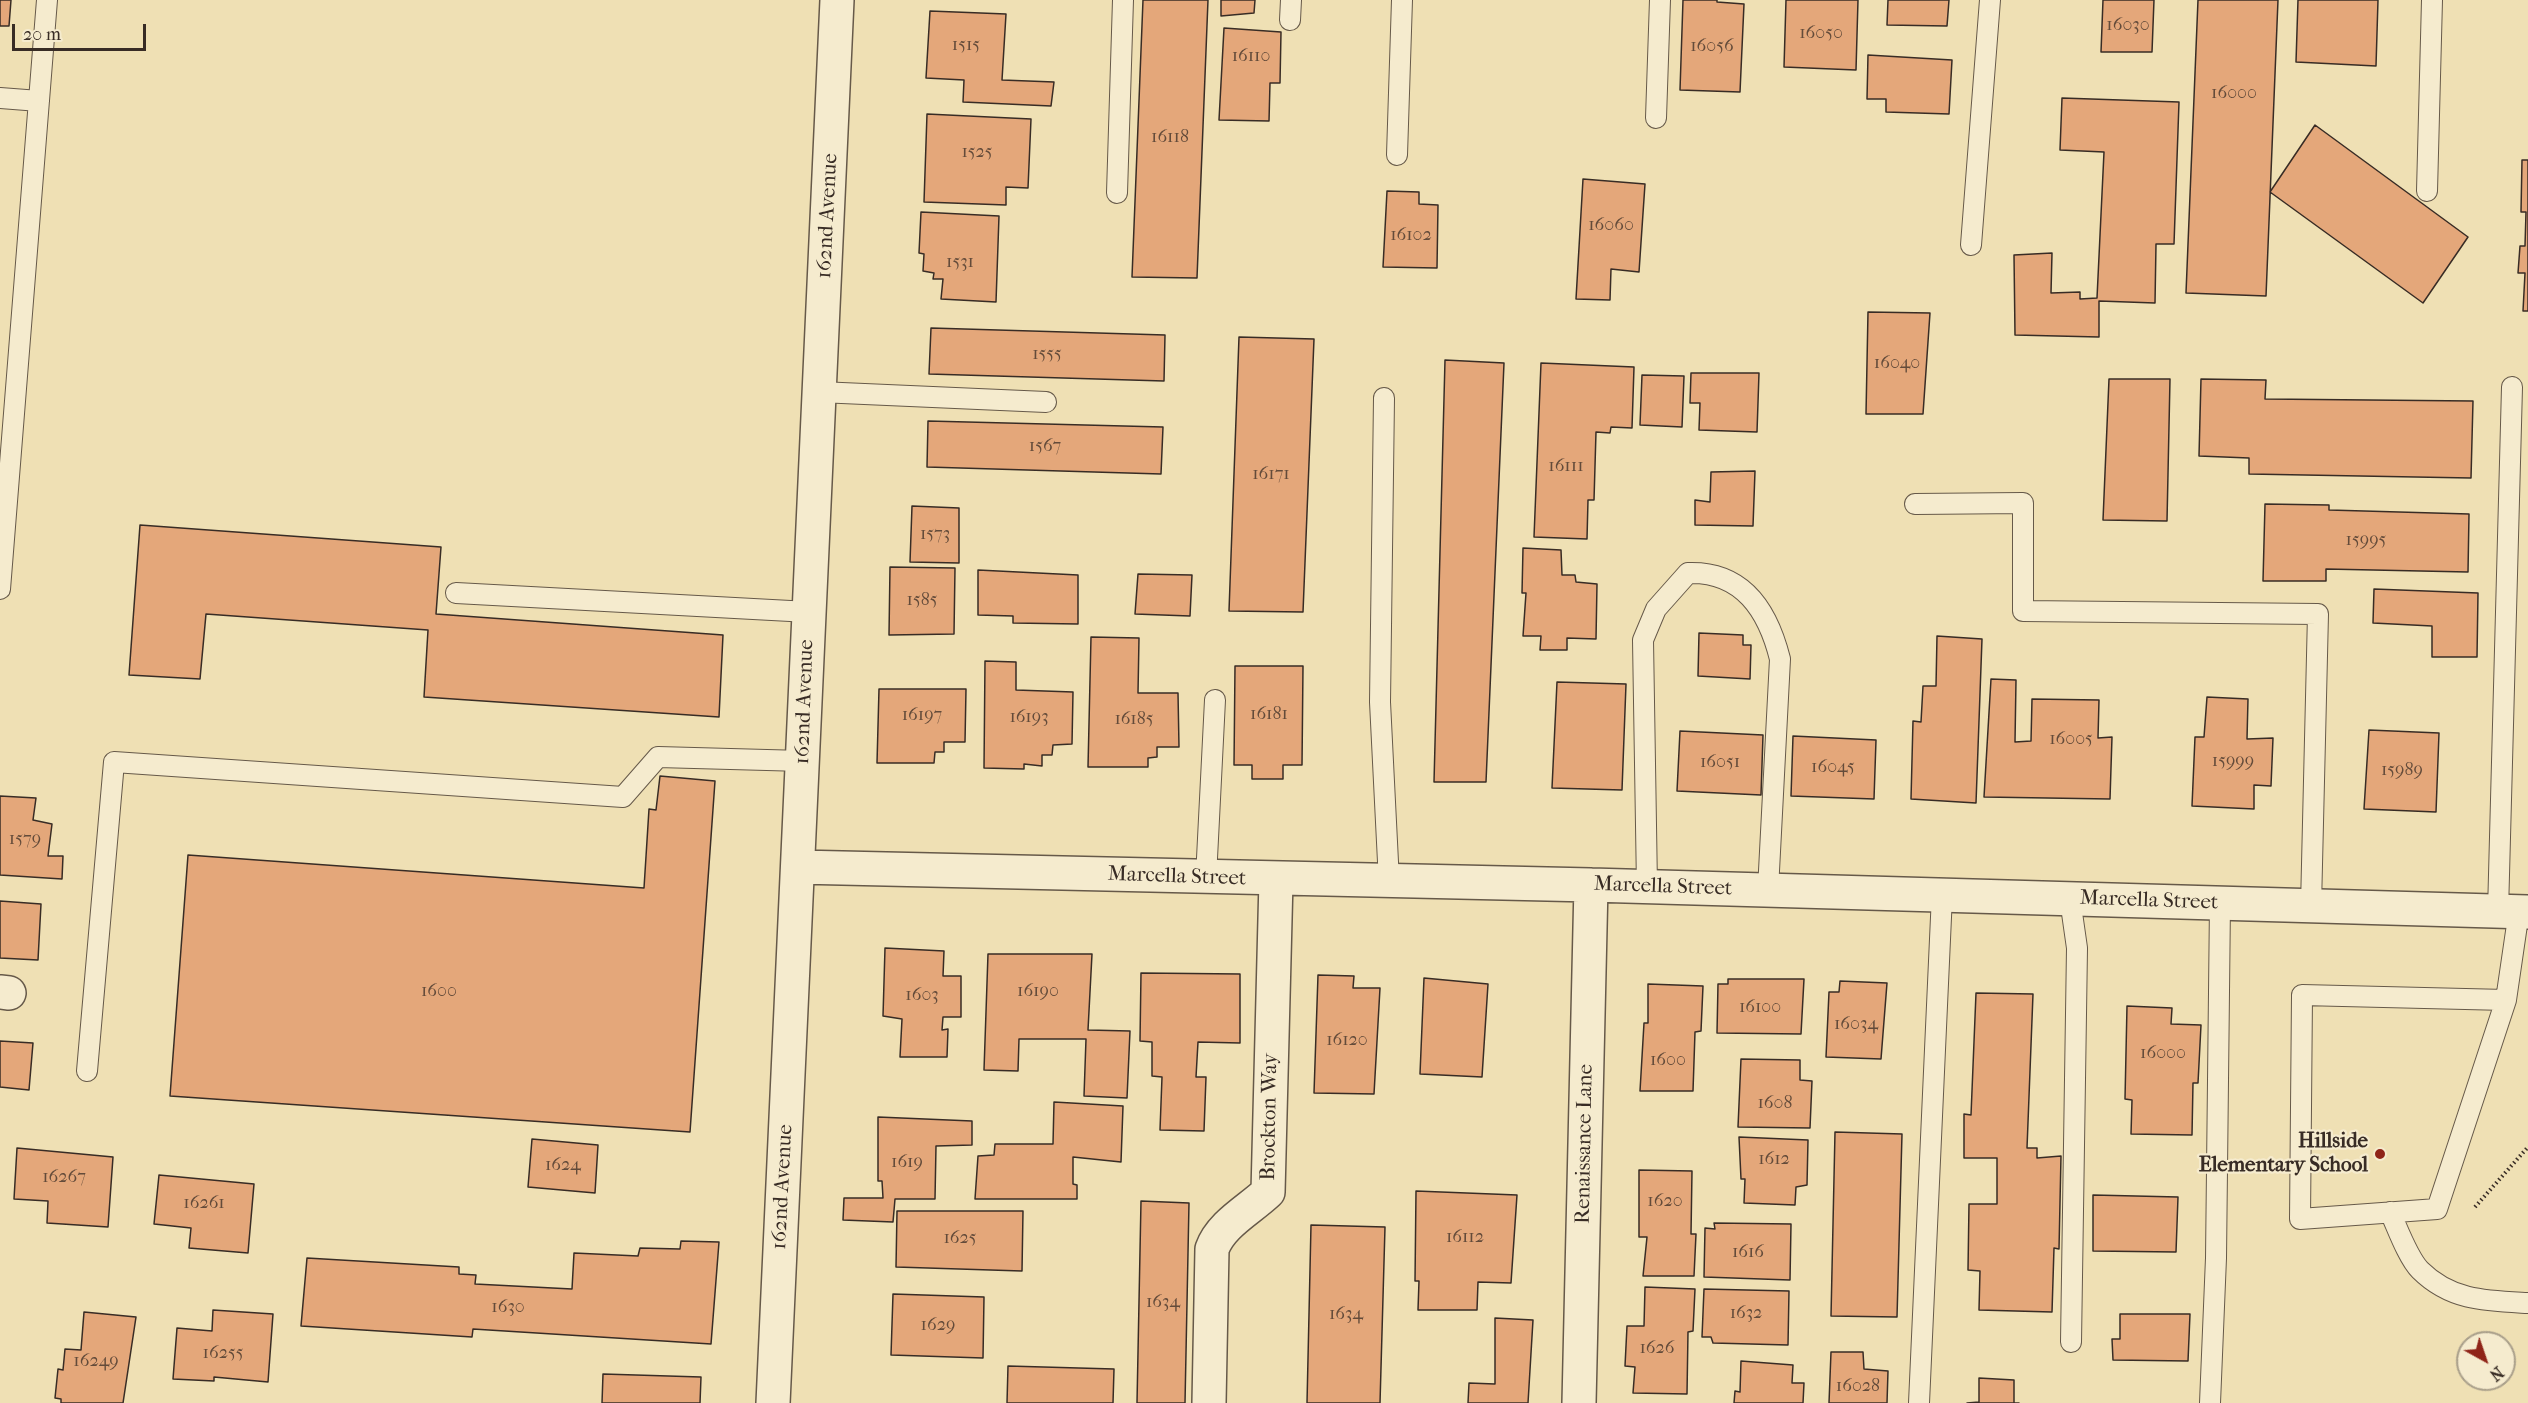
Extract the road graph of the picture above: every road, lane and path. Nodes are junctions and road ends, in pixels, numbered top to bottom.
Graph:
1 (47, 0) edge
2 (837, 0) edge
3 (1123, 0) edge
4 (1291, 0) edge
5 (1402, 0) edge
6 (1660, 0) edge
7 (1990, 0) edge
8 (2432, 0) edge
9 (1290, 20) dead end
10 (0, 98) edge
11 (39, 101) junction
12 (1656, 118) dead end
13 (1397, 155) dead end
14 (2427, 190) dead end
15 (1117, 193) dead end
16 (1971, 245) dead end
17 (2512, 387) dead end
18 (819, 392) junction
19 (1384, 398) dead end
20 (1046, 402) dead end
21 (1916, 504) dead end
22 (0, 589) edge
23 (456, 593) dead end
24 (809, 612) junction
25 (1215, 700) dead end
26 (803, 760) junction
27 (798, 867) junction
28 (1206, 878) junction
29 (1276, 880) junction
30 (1389, 882) junction
31 (1591, 885) junction
32 (1647, 887) junction
33 (1768, 890) junction
34 (1942, 895) junction
35 (2070, 899) junction
36 (2220, 903) junction
37 (2312, 906) junction
38 (2515, 912) edge
39 (2506, 1000) junction
40 (87, 1071) dead end
41 (2528, 1147) edge
42 (2437, 1209) junction
43 (2390, 1212) junction
44 (2528, 1303) edge
45 (2071, 1342) dead end
46 (772, 1403) edge
47 (1209, 1403) edge
48 (1579, 1403) edge
49 (1919, 1403) edge
50 (2210, 1403) edge

1 - 11 lane
2 - 18 street, 162nd Avenue
3 - 15 lane
4 - 9 lane
5 - 13 lane
6 - 12 lane
7 - 16 lane
8 - 14 lane
10 - 11 lane
11 - 22 lane
17 - 38 lane
18 - 20 lane
18 - 24 street, 162nd Avenue
19 - 30 lane
21 - 37 lane
23 - 24 lane
24 - 26 street, 162nd Avenue
25 - 28 lane
26 - 27 street, 162nd Avenue
26 - 40 lane
27 - 28 street, Marcella Street
27 - 46 street, 162nd Avenue
28 - 29 street, Marcella Street
29 - 30 street, Marcella Street
29 - 47 street, Brockton Way
30 - 31 street, Marcella Street
31 - 32 street, Marcella Street
31 - 48 street, Renaissance Lane
32 - 33 street, Marcella Street
32 - 33 lane
33 - 34 street, Marcella Street
34 - 35 street, Marcella Street
34 - 49 lane
35 - 36 street, Marcella Street
35 - 45 lane
36 - 37 street, Marcella Street
36 - 50 lane
37 - 38 street, Marcella Street
38 - 39 lane
39 - 42 lane
39 - 43 lane
41 - 42 path
42 - 43 lane
43 - 44 lane

